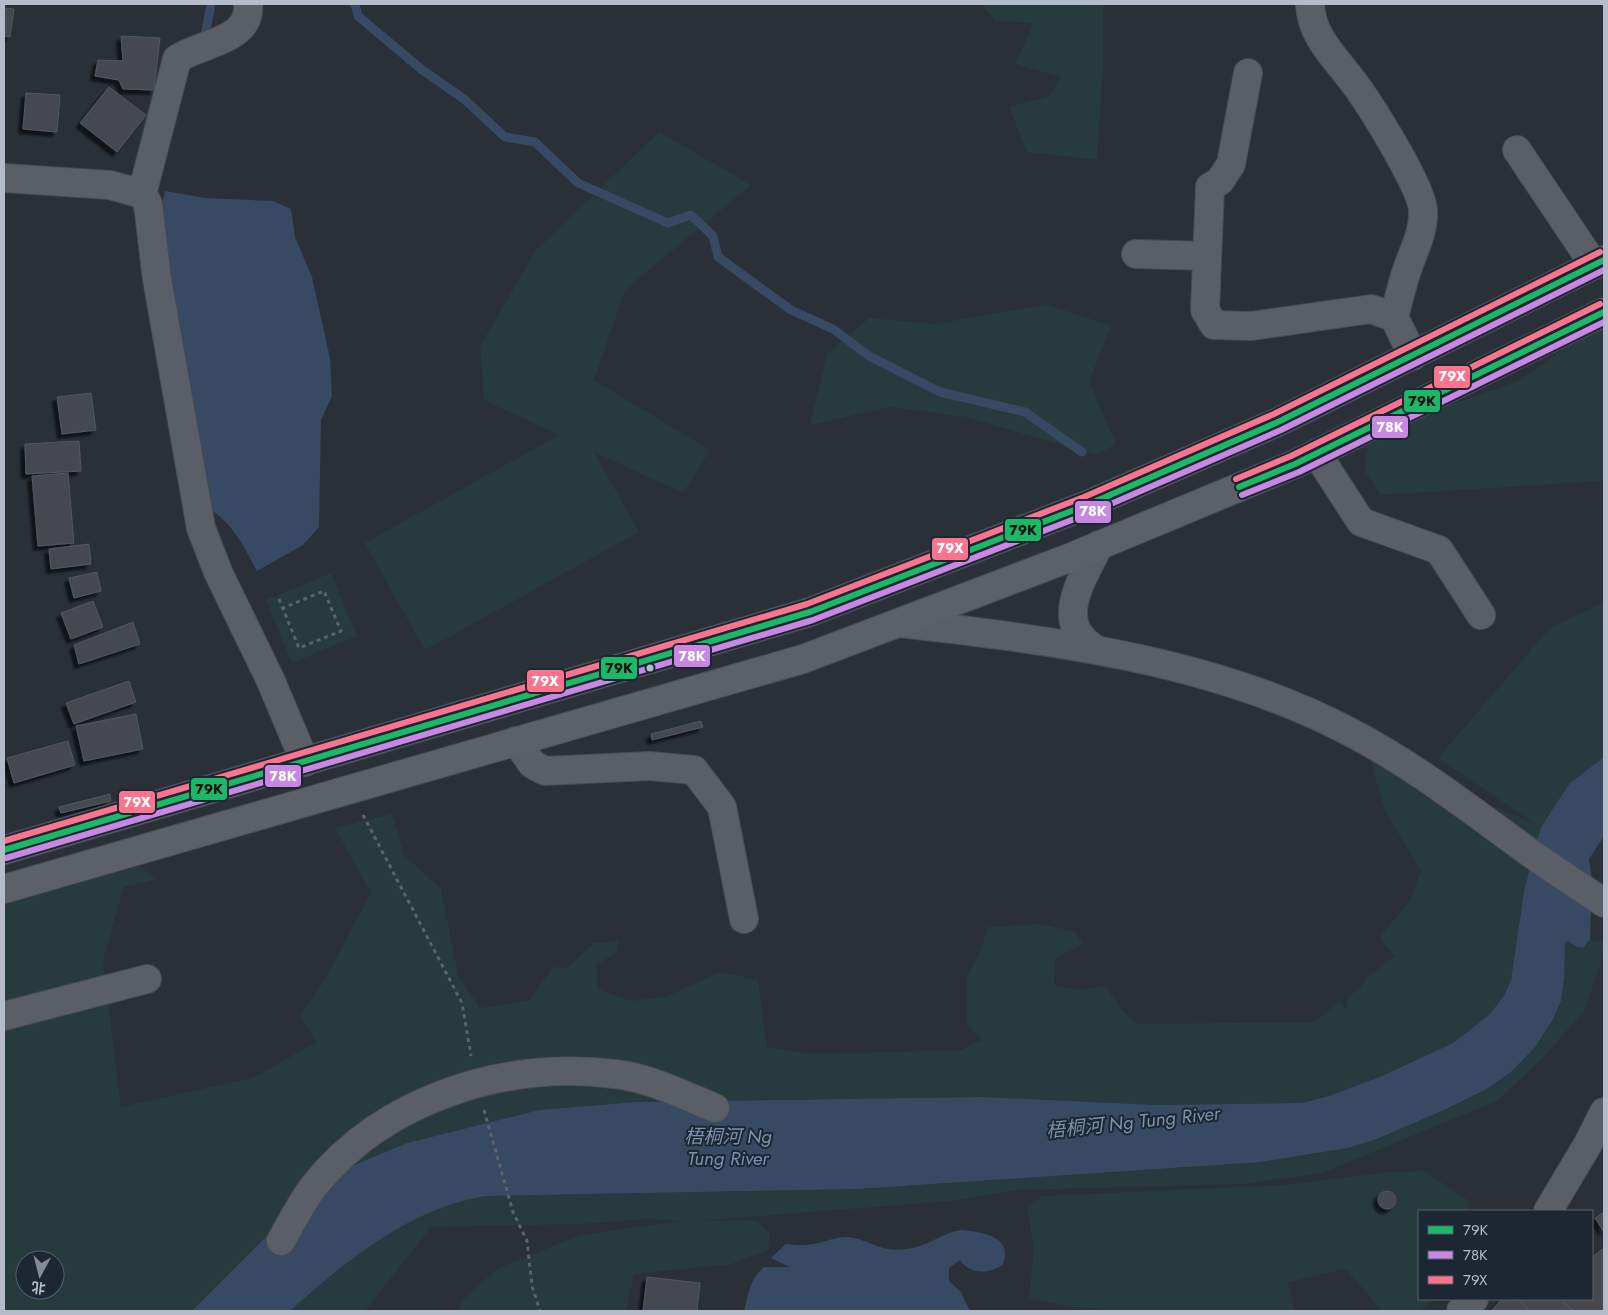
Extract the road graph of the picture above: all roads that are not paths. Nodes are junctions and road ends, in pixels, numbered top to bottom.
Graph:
1 (248, 4) edge
2 (1310, 4) edge
3 (1248, 73) dead end
4 (1517, 150) dead end
5 (4, 178) edge
6 (142, 194) junction
7 (1136, 254) dead end
8 (1207, 256) junction
9 (1599, 263) edge
10 (1604, 312) edge
11 (1394, 317) junction
12 (1413, 356) junction
13 (1316, 454) junction
14 (1100, 545) junction
15 (1481, 615) dead end
16 (900, 623) junction
17 (1098, 650) junction
18 (516, 741) junction
19 (305, 762) junction
20 (4, 850) edge
21 (4, 889) edge
22 (1604, 903) edge
23 (744, 920) dead end
24 (147, 979) dead end
25 (4, 1016) edge
26 (715, 1108) dead end
27 (1604, 1112) edge
28 (1549, 1210) edge
29 (281, 1241) dead end
30 (1473, 1300) edge
31 (1461, 1311) edge

1 - 6 street
2 - 11 street
3 - 8 street
4 - 9 street
5 - 6 street
6 - 19 street
7 - 8 street
8 - 11 street
9 - 12 main road
10 - 13 main road
11 - 12 street
12 - 19 main road
13 - 14 main road
13 - 15 street
14 - 16 main road
14 - 17 street
16 - 17 street
16 - 18 main road
17 - 22 street
18 - 21 main road
18 - 23 street
19 - 20 main road
24 - 25 street
26 - 29 street
27 - 28 street
30 - 31 street

